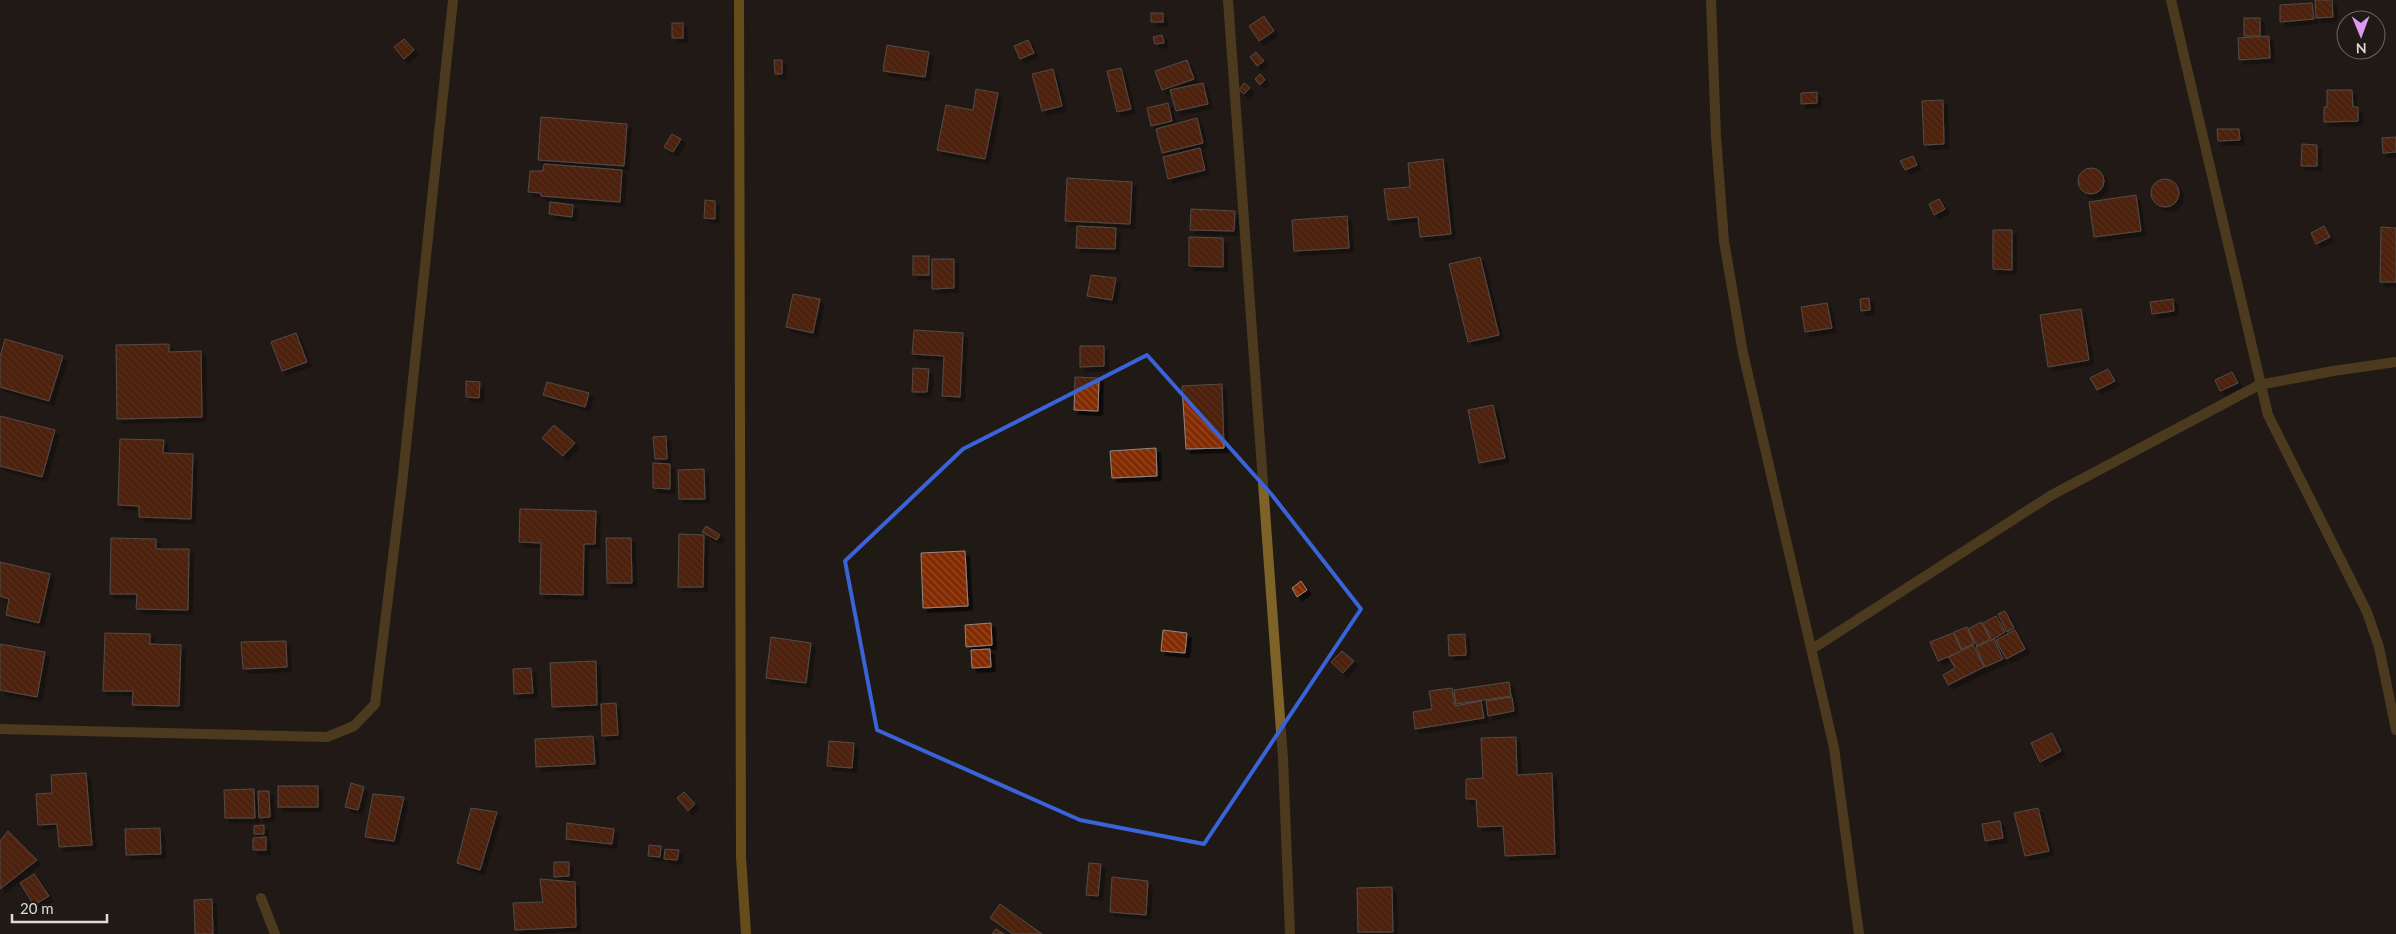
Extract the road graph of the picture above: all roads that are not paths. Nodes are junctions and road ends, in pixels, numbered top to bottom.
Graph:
1 (453, 0) edge
2 (739, 0) edge
3 (1228, 0) edge
4 (1711, 0) edge
5 (2171, 0) edge
6 (2396, 362) edge
7 (2259, 386) junction
8 (1812, 649) junction
9 (0, 729) edge
10 (2396, 730) edge
11 (261, 898) dead end
12 (275, 934) edge
13 (746, 934) edge
14 (1290, 934) edge
15 (1859, 934) edge

1 - 9 street
2 - 13 main road
3 - 14 street
4 - 8 street
5 - 7 street
6 - 7 street
7 - 8 street
7 - 10 street
8 - 15 street
11 - 12 street

